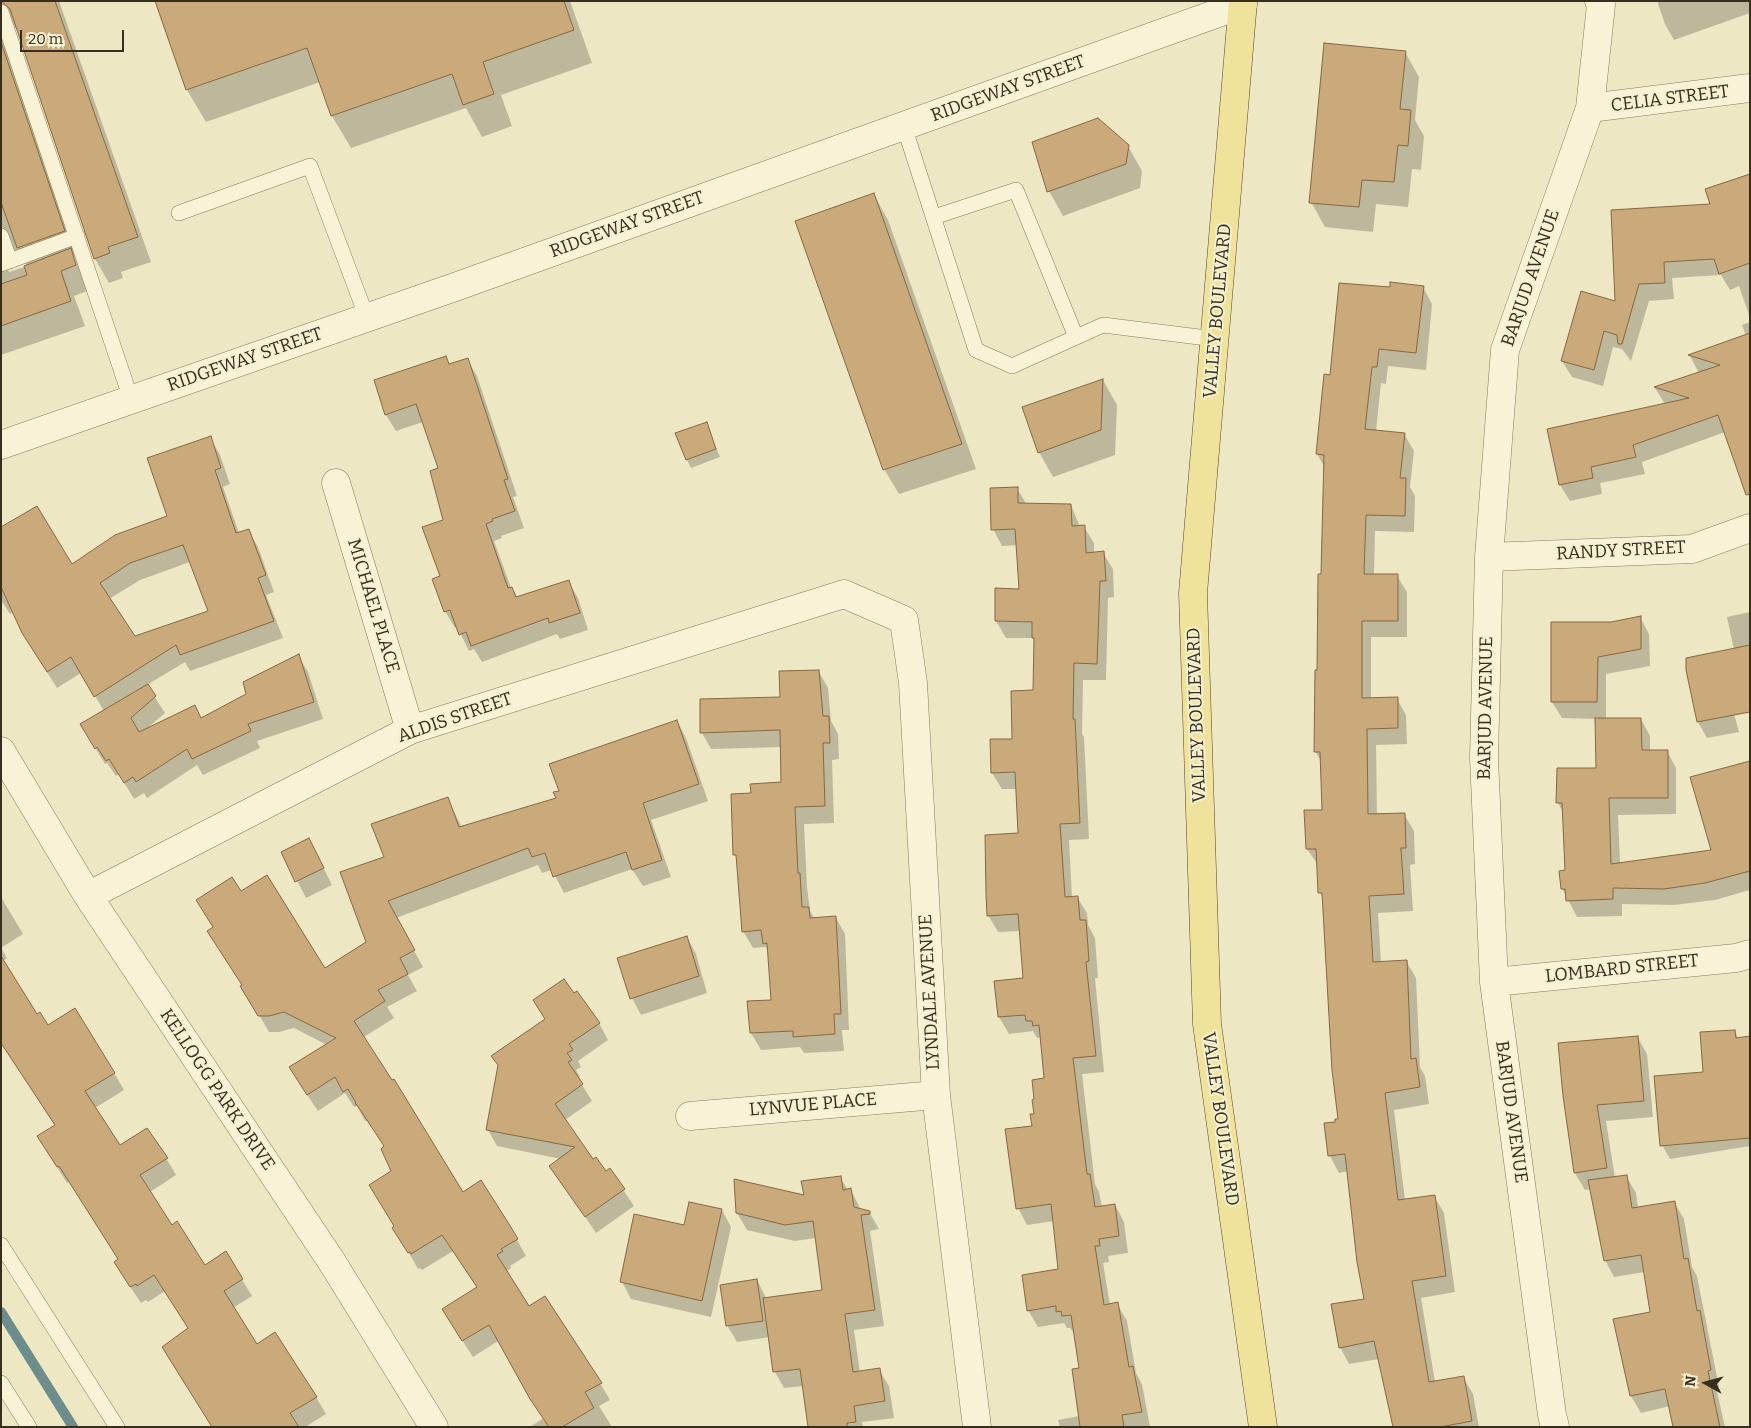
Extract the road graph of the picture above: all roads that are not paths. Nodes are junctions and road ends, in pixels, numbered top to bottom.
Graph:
1 (1600, 1) edge
2 (1246, 2) edge
3 (1, 12) edge
4 (1750, 88) edge
5 (1590, 108) junction
6 (904, 126) junction
7 (179, 213) dead end
8 (934, 218) junction
9 (1, 236) edge
10 (77, 236) junction
11 (6, 262) edge
12 (367, 318) junction
13 (1076, 337) junction
14 (1215, 339) junction
15 (131, 400) junction
16 (1, 445) edge
17 (336, 483) dead end
18 (1750, 528) edge
19 (1489, 557) junction
20 (844, 594) joint
21 (410, 730) junction
22 (1, 751) edge
23 (88, 896) junction
24 (1750, 954) edge
25 (1494, 982) junction
26 (936, 1095) junction
27 (690, 1116) dead end
28 (1, 1245) edge
29 (1, 1383) edge
30 (29, 1427) edge
31 (117, 1427) edge
32 (434, 1427) edge
33 (978, 1427) edge
34 (1263, 1427) edge
35 (1555, 1427) edge

1 - 5 street, BARJUD AVENUE
2 - 6 street, RIDGEWAY STREET
2 - 14 main road, VALLEY BOULEVARD
3 - 10 lane
4 - 5 street, CELIA STREET
5 - 19 street, BARJUD AVENUE
6 - 8 lane
6 - 12 street, RIDGEWAY STREET
7 - 12 lane
8 - 13 lane
8 - 13 lane
9 - 11 lane
10 - 11 lane
10 - 15 lane
12 - 15 street, RIDGEWAY STREET
13 - 14 lane
14 - 34 main road, VALLEY BOULEVARD
15 - 16 street, RIDGEWAY STREET
17 - 21 street, MICHAEL PLACE
18 - 19 street, RANDY STREET
19 - 25 street, BARJUD AVENUE
20 - 21 street, ALDIS STREET
20 - 26 street, LYNDALE AVENUE
21 - 23 street, ALDIS STREET
22 - 23 street, KELLOGG PARK DRIVE
23 - 32 street, KELLOGG PARK DRIVE
24 - 25 street, LOMBARD STREET
25 - 35 street, BARJUD AVENUE
26 - 27 street, LYNVUE PLACE
26 - 33 street, LYNDALE AVENUE
28 - 31 lane
29 - 30 lane

